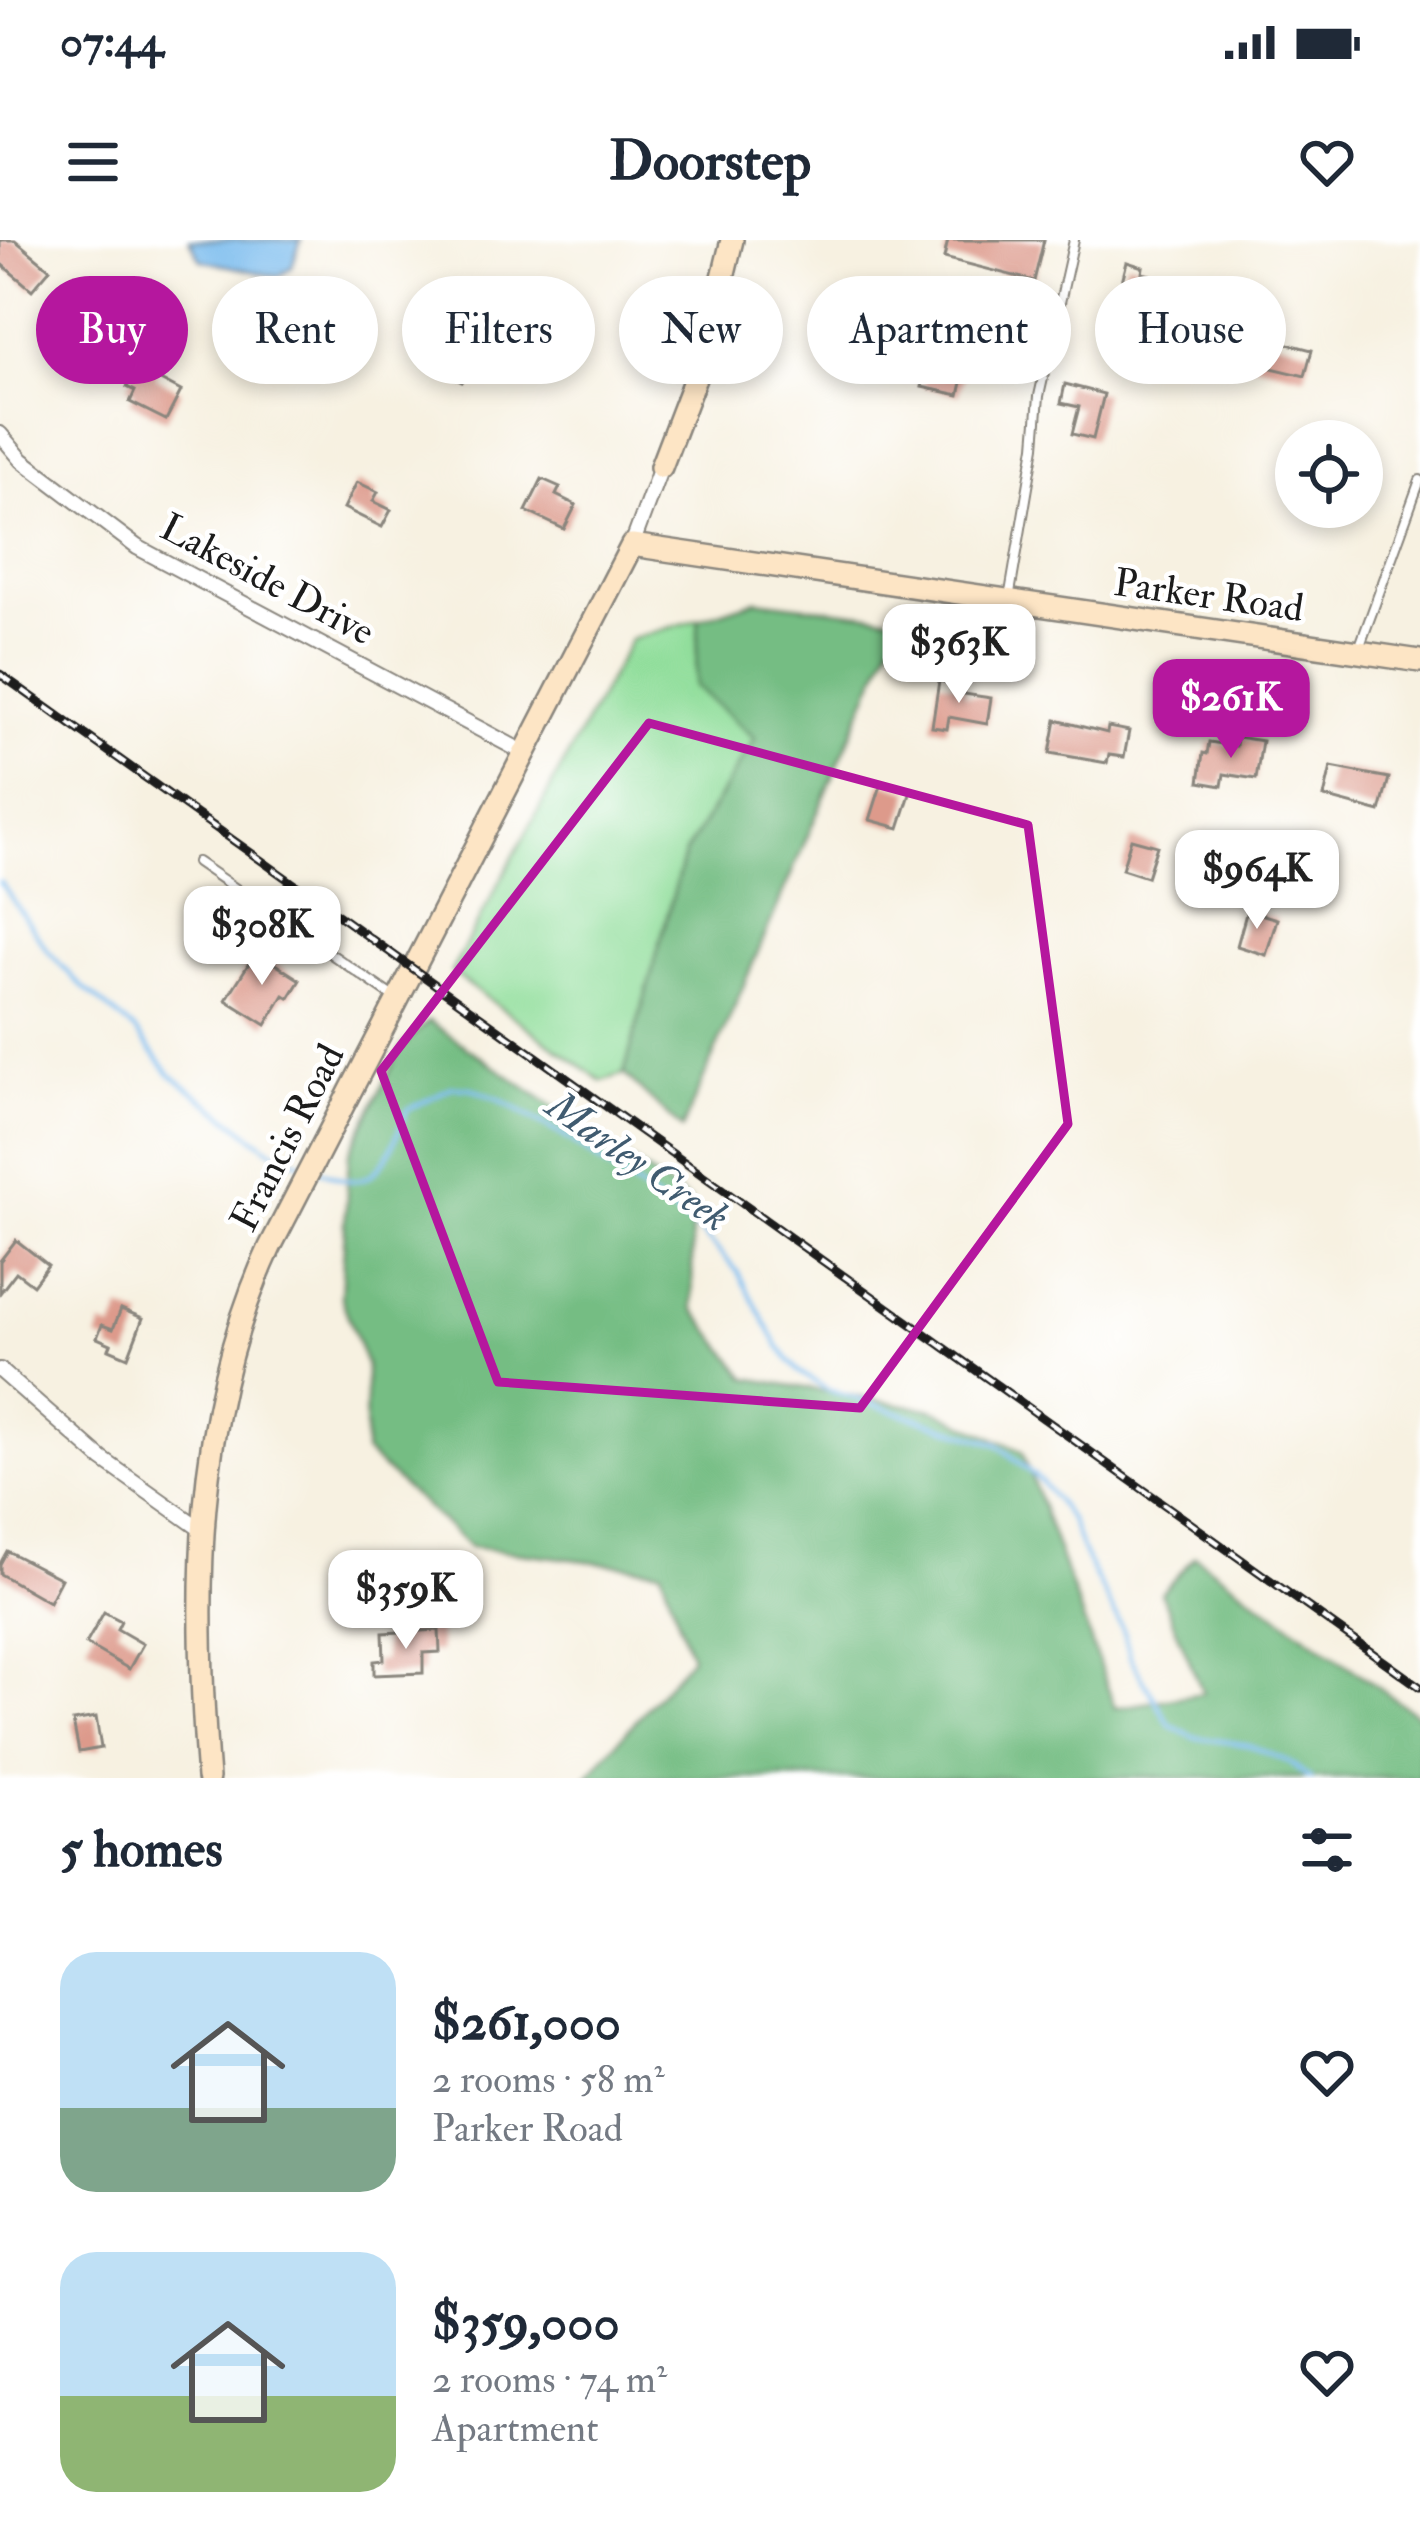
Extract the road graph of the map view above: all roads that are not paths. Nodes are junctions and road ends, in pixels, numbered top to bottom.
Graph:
1 (732, 240) edge
2 (1074, 240) edge
3 (0, 434) edge
4 (661, 467) joint
5 (1420, 480) edge
6 (632, 545) junction
7 (1009, 601) junction
8 (1358, 652) junction
9 (1420, 661) edge
10 (524, 752) junction
11 (196, 862) dead end
12 (396, 999) junction
13 (0, 1370) edge
14 (202, 1531) junction
15 (208, 1778) edge

1 - 4 street, Francis Road
2 - 7 lane
3 - 10 street, Lakeside Drive
4 - 6 street, Francis Road
5 - 8 lane
6 - 7 street, Parker Road
6 - 10 street, Francis Road
7 - 8 street, Parker Road
8 - 9 street, Parker Road
10 - 12 street, Francis Road
11 - 12 lane
12 - 14 street, Francis Road
13 - 14 street
14 - 15 street, Francis Road

